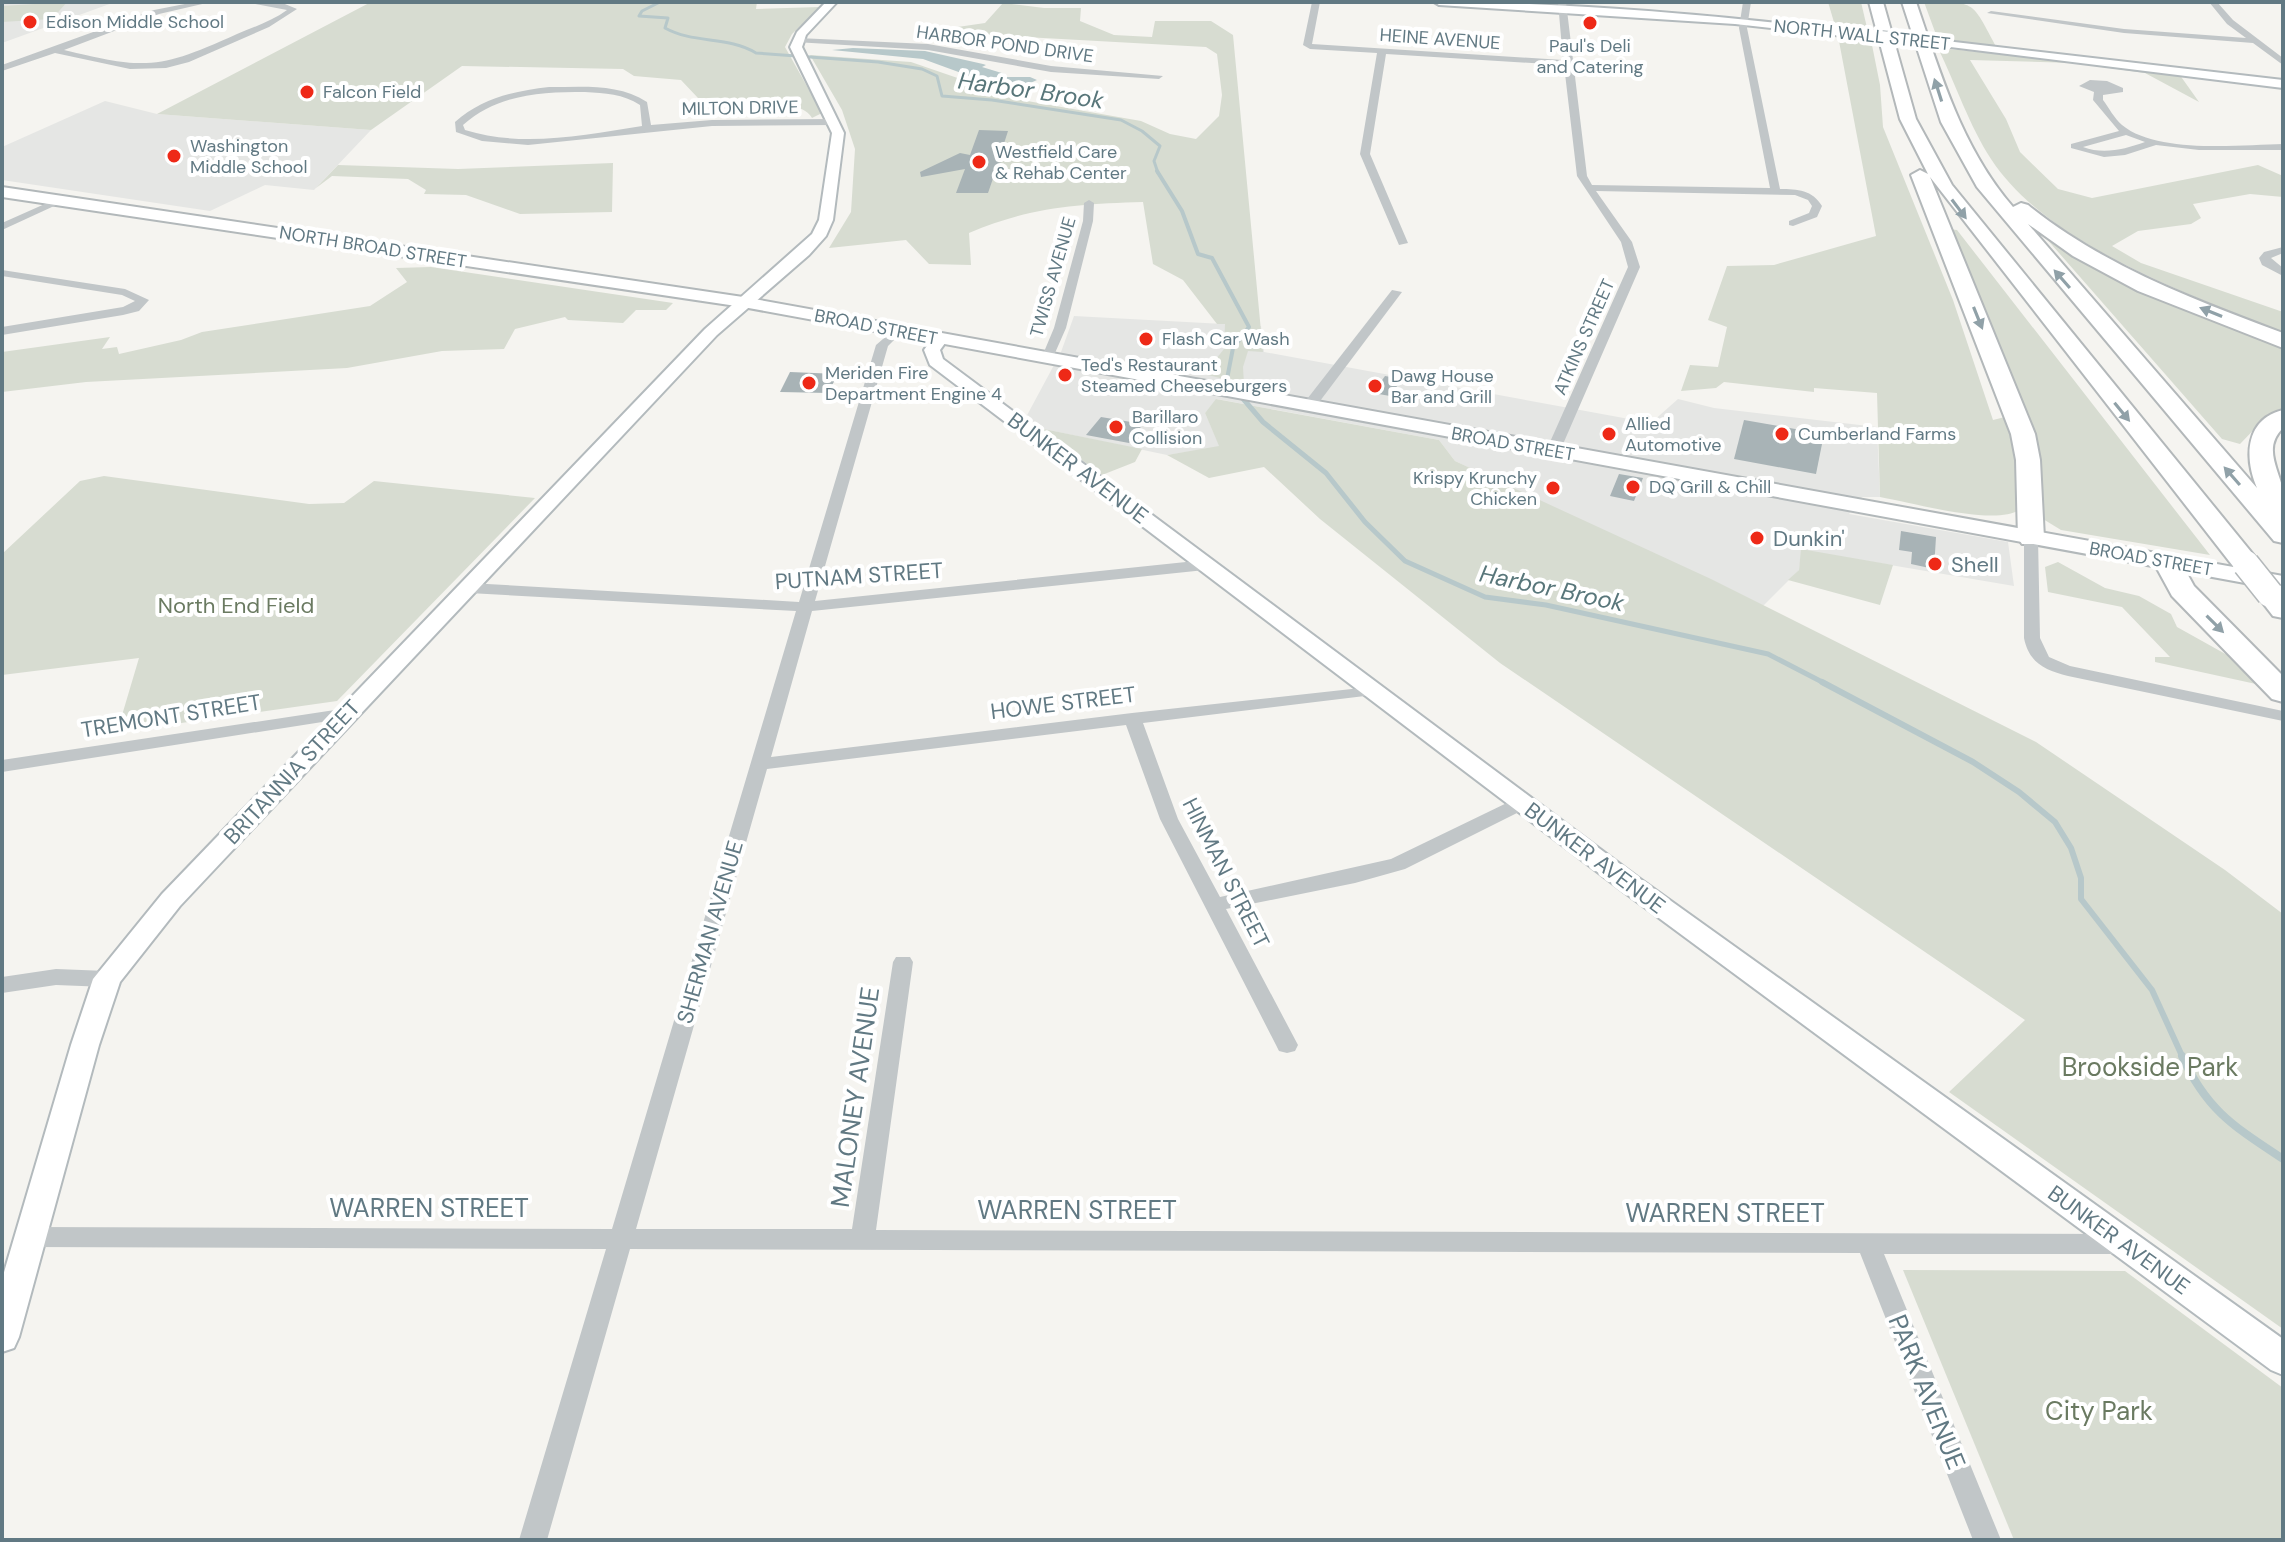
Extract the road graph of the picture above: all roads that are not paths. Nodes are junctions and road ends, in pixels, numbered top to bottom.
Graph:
1 (207, 2) edge
2 (248, 2) edge
3 (832, 2) edge
4 (1316, 2) edge
5 (1439, 2) edge
6 (1747, 2) edge
7 (1876, 2) edge
8 (1909, 2) edge
9 (2213, 2) edge
10 (1562, 7) edge
11 (1991, 13) dead end
12 (1742, 22) junction
13 (2256, 41) junction
14 (55, 50) junction
15 (798, 51) junction
16 (1382, 51) junction
17 (2283, 62) edge
18 (1568, 63) junction
19 (2, 68) edge
20 (1159, 76) dead end
21 (2283, 84) edge
22 (2098, 92) dead end
23 (834, 122) junction
24 (647, 128) junction
25 (2127, 132) junction
26 (2155, 142) junction
27 (1918, 143) junction
28 (2283, 147) edge
29 (1970, 161) junction
30 (1588, 188) junction
31 (1775, 189) junction
32 (2, 192) edge
33 (60, 201) junction
34 (1089, 203) dead end
35 (1793, 223) dead end
36 (2, 227) edge
37 (1403, 243) dead end
38 (2283, 250) edge
39 (2, 273) edge
40 (2283, 273) edge
41 (1396, 292) dead end
42 (743, 302) junction
43 (2, 331) edge
44 (897, 331) junction
45 (940, 339) junction
46 (2283, 341) edge
47 (1047, 359) junction
48 (1309, 406) junction
49 (2283, 417) edge
50 (1553, 451) junction
51 (2283, 511) edge
52 (2283, 535) edge
53 (2031, 538) junction
54 (2168, 563) junction
55 (1205, 565) junction
56 (469, 588) junction
57 (2279, 596) edge
58 (805, 607) junction
59 (1373, 690) junction
60 (2283, 693) edge
61 (348, 713) junction
62 (2283, 716) edge
63 (1132, 718) junction
64 (759, 764) junction
65 (2, 766) edge
66 (1522, 803) junction
67 (1214, 905) junction
68 (903, 962) dead end
69 (107, 979) junction
70 (2, 985) edge
71 (1287, 1045) dead end
72 (30, 1237) junction
73 (621, 1239) junction
74 (862, 1240) junction
75 (1868, 1244) junction
76 (2124, 1244) junction
77 (2, 1337) edge
78 (2283, 1359) edge
79 (533, 1540) edge
80 (1987, 1540) edge

1 - 14 street
2 - 14 street
3 - 15 street
4 - 16 street, HEINE AVENUE
5 - 10 street, NORTH WALL STREET
6 - 12 street
7 - 27 highway
29 -> 8 highway
9 - 13 street
10 - 12 street, NORTH WALL STREET
10 - 18 street, ATKINS STREET
11 - 13 street
12 - 21 street, NORTH WALL STREET, bridge
12 - 31 street
13 - 17 street
14 - 19 street
15 - 20 street, HARBOR POND DRIVE
15 - 23 street
16 - 18 street, HEINE AVENUE
16 - 37 street
18 - 30 street, ATKINS STREET
22 - 25 street
23 - 24 street, MILTON DRIVE
23 - 42 street, BRITANNIA STREET
24 - 24 street, MILTON DRIVE
25 - 26 street
25 - 26 street
26 - 28 street
27 -> 53 highway
27 -> 57 highway, bridge
46 -> 29 highway
52 -> 29 highway
30 - 31 street
30 - 50 street, ATKINS STREET
31 - 35 street
32 - 33 main road, NORTH BROAD STREET
33 - 36 street
33 - 42 main road, NORTH BROAD STREET
34 - 47 street, TWISS AVENUE
38 - 40 street
39 - 43 street
41 - 48 street
42 - 44 main road, BROAD STREET
42 - 56 street, BRITANNIA STREET
44 - 45 main road, BROAD STREET
44 - 58 street, SHERMAN AVENUE
45 - 47 main road, BROAD STREET
45 - 55 street, BUNKER AVENUE
47 - 48 main road, BROAD STREET
48 - 50 main road, BROAD STREET
49 - 51 highway
50 - 53 main road, BROAD STREET
53 - 54 main road, BROAD STREET
53 - 62 street
54 - 57 main road, BROAD STREET
54 -> 60 highway
55 - 58 street, PUTNAM STREET
55 - 59 street, BUNKER AVENUE
56 - 58 street, PUTNAM STREET
56 - 61 street, BRITANNIA STREET
58 - 64 street, SHERMAN AVENUE
59 - 63 street, HOWE STREET
59 - 66 street, BUNKER AVENUE
61 - 65 street, TREMONT STREET
61 - 69 street, BRITANNIA STREET
63 - 64 street, HOWE STREET
63 - 67 street, HINMAN STREET
64 - 73 street, SHERMAN AVENUE
66 - 67 street
66 - 76 street, BUNKER AVENUE
67 - 71 street, HINMAN STREET
68 - 74 street, MALONEY AVENUE
69 - 70 street
69 - 72 street, BRITANNIA STREET
72 - 73 street, WARREN STREET
72 - 77 street, BRITANNIA STREET
73 - 74 street, WARREN STREET
73 - 79 street, SHERMAN AVENUE
74 - 75 street, WARREN STREET
75 - 76 street, WARREN STREET
75 - 80 street, PARK AVENUE
76 - 78 street, BUNKER AVENUE

